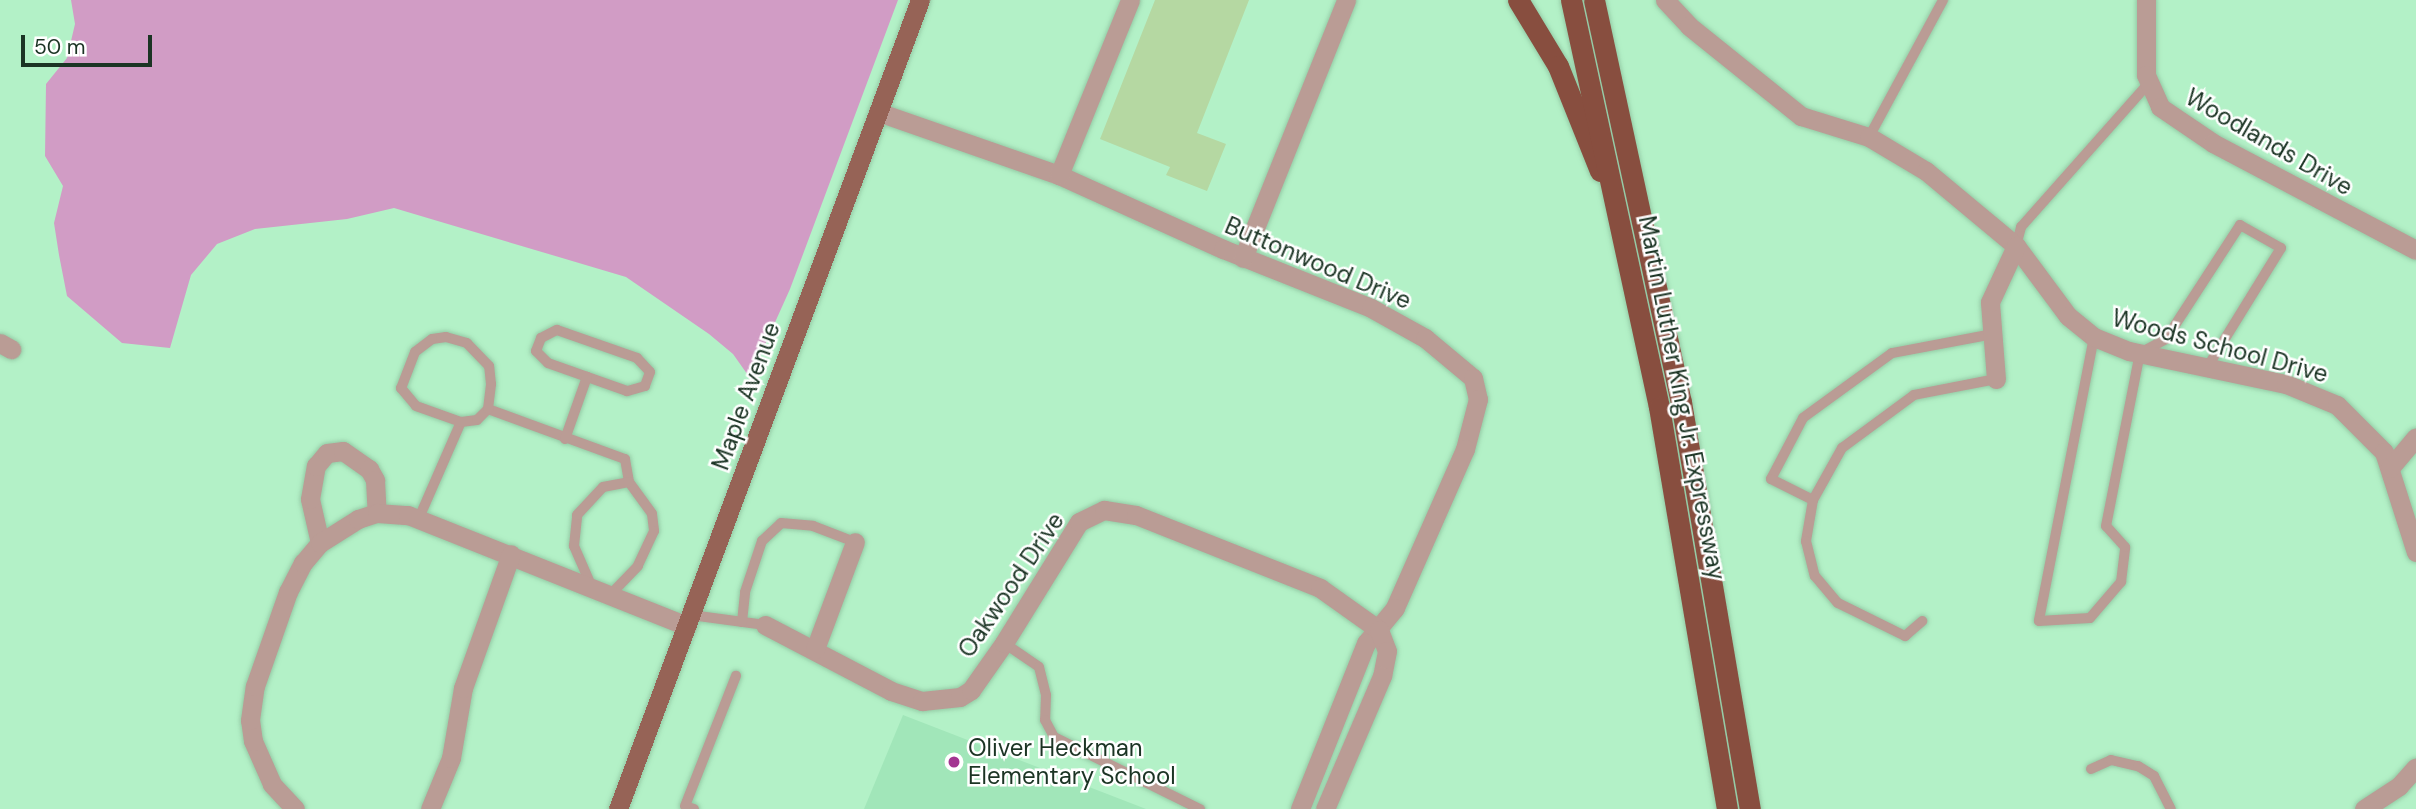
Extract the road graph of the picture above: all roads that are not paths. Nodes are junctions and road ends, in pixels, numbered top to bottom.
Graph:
1 (920, 0) edge
2 (1130, 0) edge
3 (1346, 0) edge
4 (1518, 0) edge
5 (1571, 0) edge
6 (1594, 0) edge
7 (1665, 0) edge
8 (1943, 0) edge
9 (2146, 0) edge
10 (2148, 84) junction
11 (878, 112) junction
12 (1869, 137) junction
13 (1059, 175) junction
14 (1627, 245) junction
15 (2015, 246) junction
16 (2416, 250) edge
17 (1243, 258) junction
18 (1993, 334) junction
19 (2094, 337) junction
20 (2140, 353) junction
21 (2206, 369) junction
22 (587, 377) junction
23 (1996, 379) joint
24 (488, 409) junction
25 (461, 422) junction
26 (2416, 437) edge
27 (565, 439) junction
28 (2390, 468) junction
29 (629, 482) junction
30 (1813, 500) junction
31 (377, 513) junction
32 (419, 519) junction
33 (855, 542) joint
34 (320, 543) junction
35 (2415, 546) edge
36 (511, 554) junction
37 (592, 587) junction
38 (610, 595) junction
39 (689, 621) junction
40 (1922, 621) dead end
41 (742, 622) junction
42 (765, 625) joint
43 (1379, 630) junction
44 (1004, 643) junction
45 (815, 649) junction
46 (736, 676) dead end
47 (2416, 766) edge
48 (2091, 769) dead end
49 (688, 808) edge
50 (295, 809) edge
51 (430, 809) edge
52 (618, 809) edge
53 (1200, 809) edge
54 (1300, 809) edge
55 (1325, 809) edge
56 (1727, 809) edge
57 (1750, 809) edge
58 (2171, 809) edge
59 (2364, 809) edge

1 - 11 main road, Maple Avenue
2 - 13 street
3 - 17 street
4 - 14 highway
5 - 14 highway, Martin Luther King Jr. Expressway
6 - 57 highway, Martin Luther King Jr. Expressway
7 - 12 street, Woods School Drive
8 - 12 lane
9 - 10 street, Woodlands Drive
10 - 15 lane
10 - 16 street, Woodlands Drive
11 - 13 street, Buttonwood Drive
11 - 39 main road, Maple Avenue
12 - 15 street, Woods School Drive
13 - 17 street, Buttonwood Drive
14 - 56 highway, Martin Luther King Jr. Expressway
15 - 18 street
15 - 19 street, Woods School Drive
17 - 43 street, Buttonwood Drive
18 - 23 street
18 - 30 lane
19 - 20 street, Woods School Drive
19 - 20 lane
20 - 21 street, Woods School Drive
20 - 21 lane
21 - 28 street, Woods School Drive
22 - 22 lane
22 - 27 lane
23 - 30 lane
24 - 25 lane
24 - 25 lane
24 - 27 lane
25 - 32 lane
26 - 28 street
27 - 29 lane
28 - 35 street, Woods School Drive
29 - 37 lane
29 - 38 lane
30 - 40 lane
31 - 32 street
31 - 34 street
31 - 34 street
32 - 36 street
33 - 41 lane
33 - 45 street
34 - 50 street
36 - 37 street
36 - 51 street
37 - 38 street
38 - 39 street
39 - 41 lane
39 - 52 main road, Maple Avenue
41 - 42 lane
42 - 45 street, Oakwood Drive
43 - 44 street, Oakwood Drive
43 - 54 street, Buttonwood Drive
43 - 55 street
44 - 45 street, Oakwood Drive
44 - 53 lane
46 - 49 lane
47 - 59 street
48 - 58 lane

